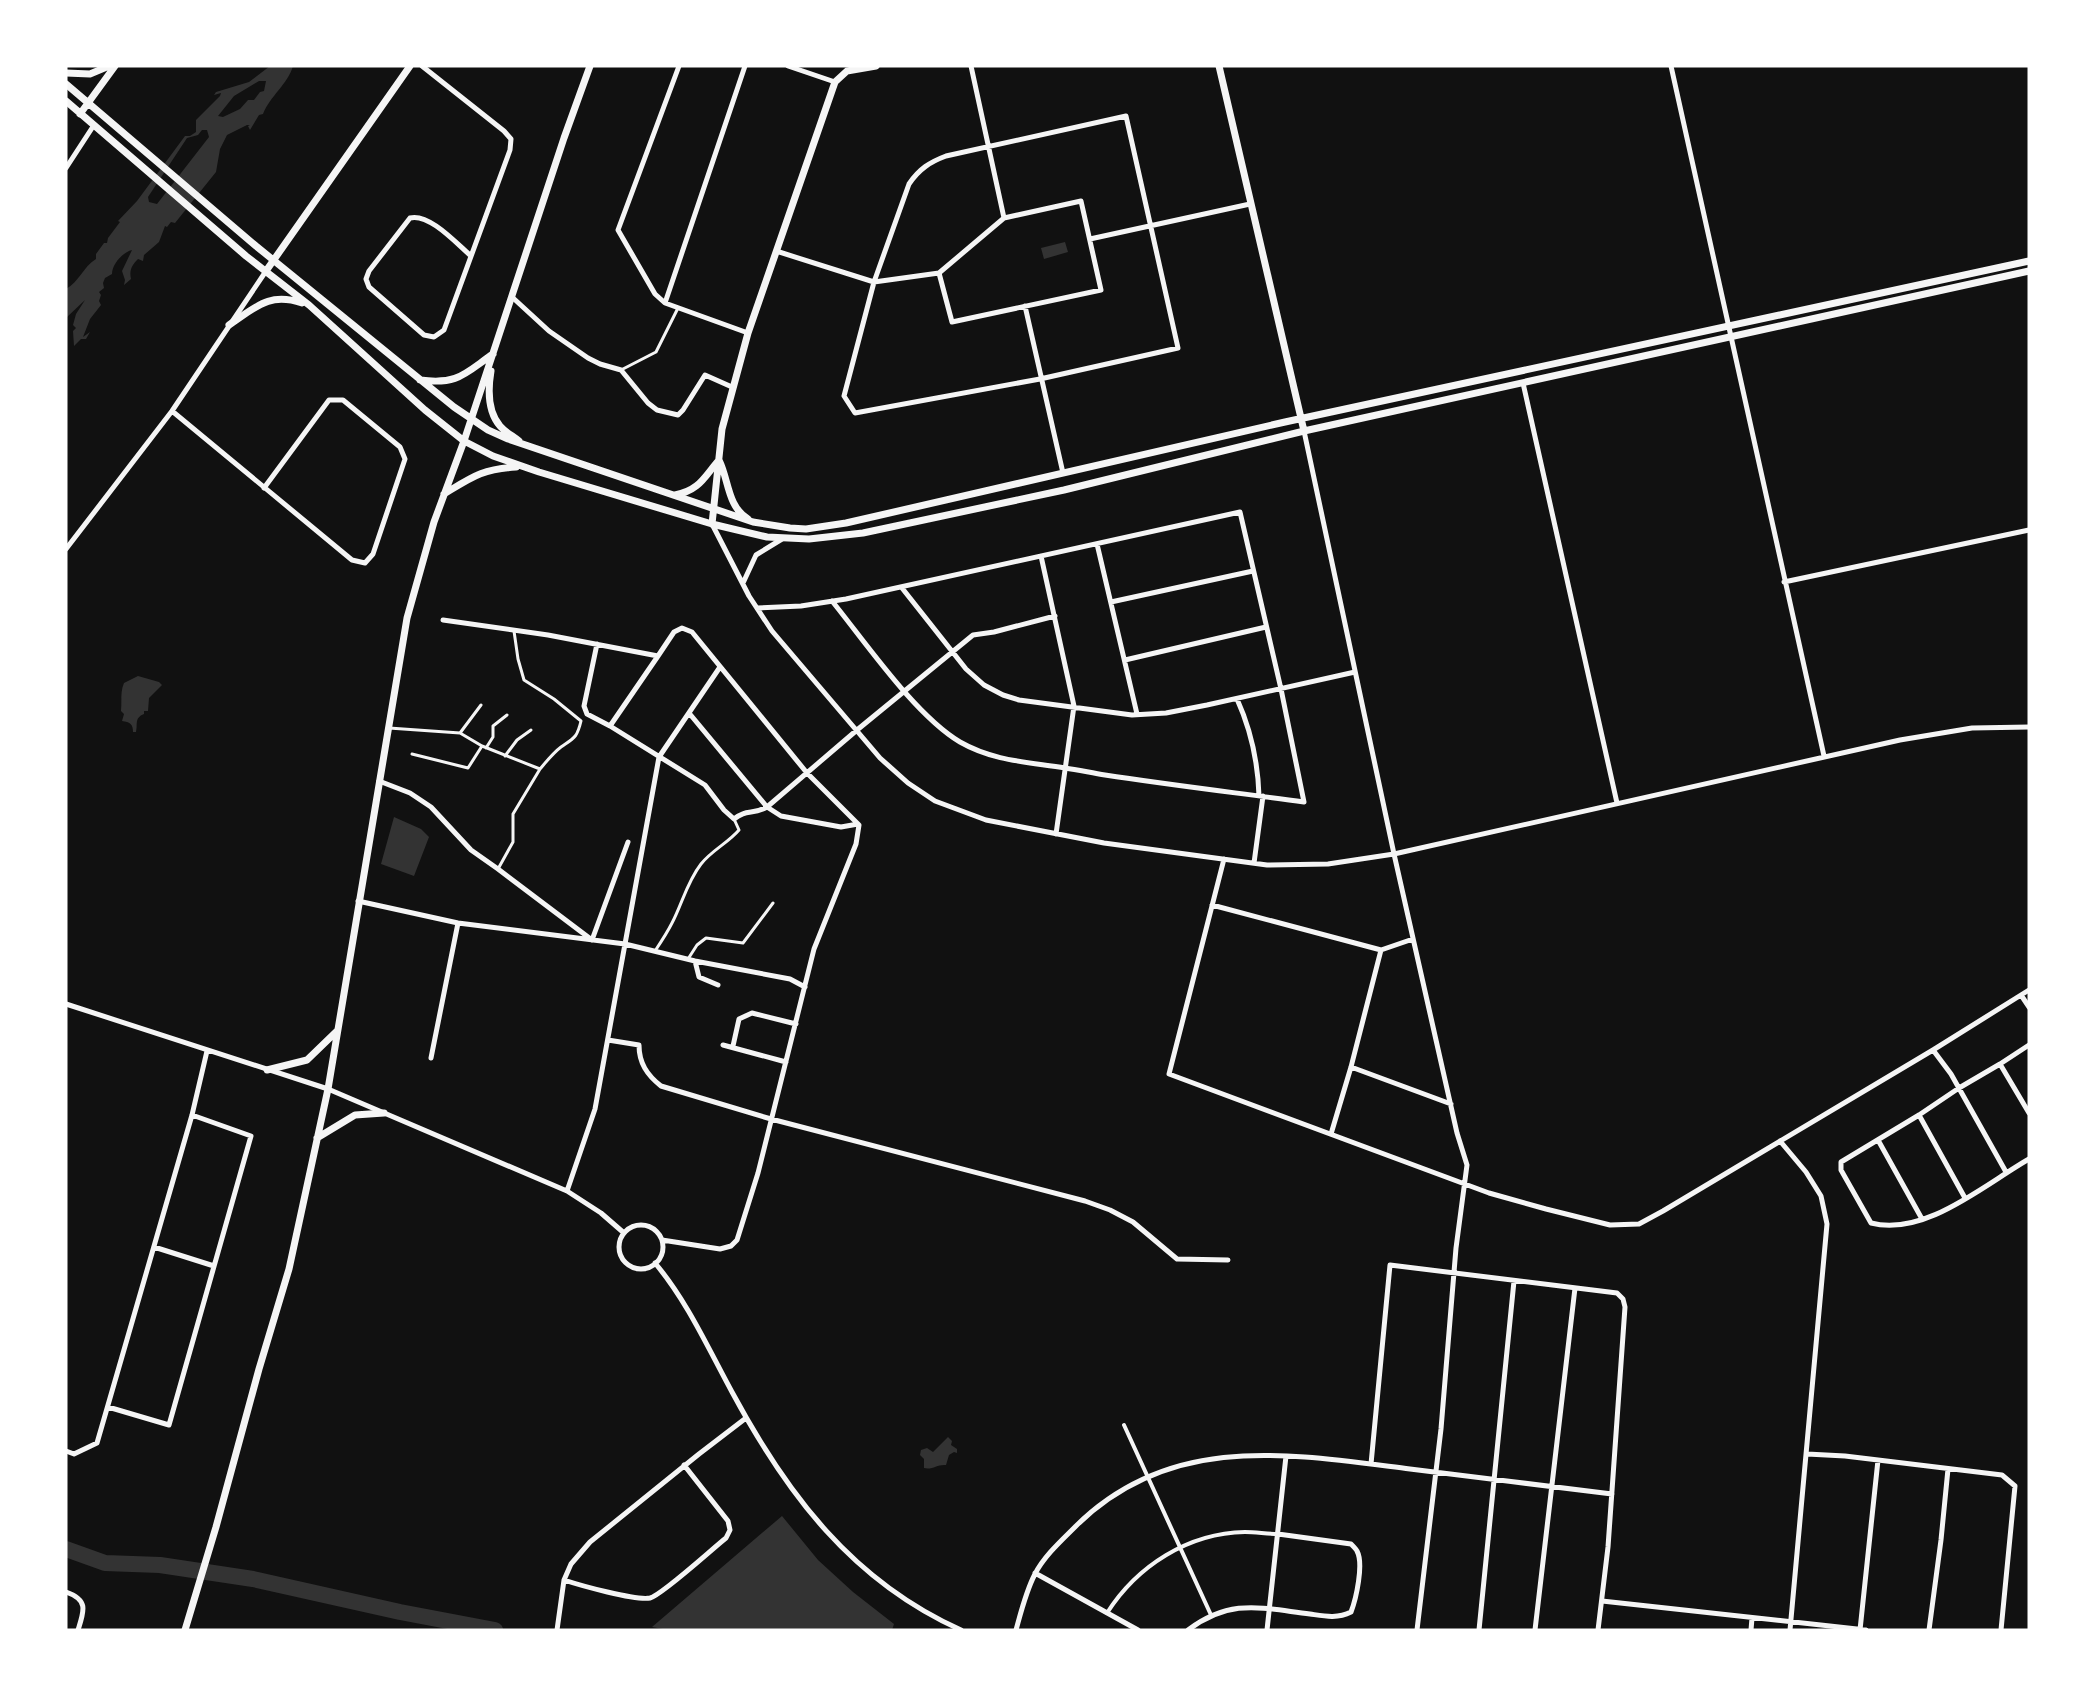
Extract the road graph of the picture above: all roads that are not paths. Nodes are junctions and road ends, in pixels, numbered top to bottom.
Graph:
1 (109, 66) edge
2 (115, 66) edge
3 (410, 66) edge
4 (422, 66) edge
5 (590, 66) edge
6 (679, 66) edge
7 (745, 66) edge
8 (788, 66) edge
9 (876, 66) edge
10 (971, 66) edge
11 (1219, 66) edge
12 (1671, 66) edge
13 (848, 68) edge
14 (66, 73) edge
15 (835, 82) junction
16 (66, 84) edge
17 (66, 101) edge
18 (88, 103) junction
19 (80, 114) junction
20 (96, 127) junction
21 (989, 146) junction
22 (66, 168) edge
23 (1250, 204) junction
24 (1004, 218) junction
25 (1151, 226) junction
26 (1090, 239) junction
27 (776, 251) junction
28 (471, 255) junction
29 (274, 260) junction
30 (2029, 261) edge
31 (2029, 271) edge
32 (266, 272) junction
33 (939, 273) junction
34 (874, 282) junction
35 (512, 297) junction
36 (665, 303) junction
37 (309, 305) junction
38 (1025, 306) junction
39 (678, 308) junction
40 (229, 325) junction
41 (1729, 327) junction
42 (748, 333) junction
43 (1732, 337) junction
44 (493, 354) junction
45 (621, 370) junction
46 (1040, 379) junction
47 (420, 380) junction
48 (1523, 383) junction
49 (732, 387) junction
50 (172, 411) junction
51 (471, 419) junction
52 (1301, 419) junction
53 (1304, 431) junction
54 (464, 441) junction
55 (524, 445) junction
56 (719, 460) junction
57 (521, 466) junction
58 (1063, 473) junction
59 (264, 488) junction
60 (444, 494) junction
61 (674, 495) junction
62 (714, 509) junction
63 (753, 522) junction
64 (712, 524) junction
65 (2029, 530) edge
66 (782, 539) junction
67 (1097, 544) junction
68 (66, 549) edge
69 (1041, 556) junction
70 (1253, 571) junction
71 (1785, 582) junction
72 (743, 583) junction
73 (902, 588) junction
74 (832, 601) junction
75 (1111, 602) junction
76 (757, 608) junction
77 (1054, 616) junction
78 (443, 620) dead end
79 (1266, 627) junction
80 (514, 630) junction
81 (597, 644) junction
82 (952, 651) junction
83 (658, 656) junction
84 (1125, 660) junction
85 (720, 667) junction
86 (1355, 672) junction
87 (1281, 689) junction
88 (904, 691) junction
89 (1236, 699) junction
90 (481, 705) dead end
91 (1074, 706) junction
92 (689, 712) junction
93 (587, 714) junction
94 (1137, 714) junction
95 (507, 715) dead end
96 (580, 721) junction
97 (610, 726) junction
98 (2029, 727) edge
99 (389, 728) junction
100 (531, 730) dead end
101 (856, 730) junction
102 (459, 734) junction
103 (484, 747) junction
104 (412, 754) dead end
105 (506, 756) junction
106 (1824, 756) junction
107 (659, 757) junction
108 (1065, 767) junction
109 (540, 769) junction
110 (807, 773) junction
111 (380, 781) junction
112 (1261, 796) junction
113 (1617, 803) junction
114 (767, 807) junction
115 (734, 819) junction
116 (858, 824) junction
117 (1056, 834) junction
118 (628, 842) dead end
119 (1394, 854) junction
120 (1224, 859) junction
121 (1254, 863) junction
122 (498, 869) junction
123 (358, 901) junction
124 (773, 903) dead end
125 (1212, 905) junction
126 (458, 923) junction
127 (1413, 939) junction
128 (592, 940) junction
129 (625, 944) junction
130 (1381, 950) junction
131 (654, 952) junction
132 (688, 959) junction
133 (695, 961) junction
134 (718, 985) dead end
135 (806, 987) junction
136 (2029, 990) edge
137 (2021, 995) junction
138 (66, 1004) edge
139 (2029, 1007) edge
140 (796, 1024) junction
141 (337, 1031) junction
142 (608, 1040) junction
143 (723, 1045) dead end
144 (2029, 1045) edge
145 (733, 1046) junction
146 (1933, 1050) junction
147 (207, 1051) junction
148 (431, 1058) dead end
149 (786, 1062) junction
150 (2000, 1064) junction
151 (1351, 1067) junction
152 (267, 1070) junction
153 (1959, 1088) junction
154 (328, 1089) junction
155 (1451, 1104) junction
156 (384, 1113) junction
157 (2029, 1113) edge
158 (192, 1115) junction
159 (1919, 1115) junction
160 (771, 1119) junction
161 (1331, 1134) junction
162 (317, 1138) junction
163 (1878, 1140) junction
164 (1780, 1142) junction
165 (2029, 1159) edge
166 (2006, 1172) junction
167 (1465, 1183) junction
168 (567, 1191) junction
169 (1965, 1198) junction
170 (1922, 1219) junction
171 (624, 1233) junction
172 (662, 1240) junction
173 (154, 1247) junction
174 (1228, 1260) dead end
175 (655, 1263) junction
176 (214, 1266) junction
177 (1454, 1274) junction
178 (1514, 1281) junction
179 (1575, 1288) junction
180 (108, 1407) junction
181 (746, 1418) junction
182 (1124, 1425) dead end
183 (66, 1451) edge
184 (1807, 1454) junction
185 (1286, 1456) junction
186 (1878, 1460) junction
187 (1371, 1464) junction
188 (684, 1466) junction
189 (1948, 1469) junction
190 (1436, 1472) junction
191 (1149, 1476) junction
192 (1494, 1479) junction
193 (1552, 1486) junction
194 (1612, 1494) junction
195 (1278, 1534) junction
196 (1179, 1548) junction
197 (1035, 1573) junction
198 (564, 1580) junction
199 (66, 1592) edge
200 (1602, 1601) junction
201 (1270, 1608) junction
202 (1107, 1613) junction
203 (1211, 1615) junction
204 (1752, 1618) junction
205 (1791, 1623) junction
206 (78, 1630) edge
207 (185, 1630) edge
208 (557, 1630) edge
209 (961, 1630) edge
210 (1016, 1630) edge
211 (1138, 1630) edge
212 (1188, 1630) edge
213 (1267, 1630) edge
214 (1417, 1630) edge
215 (1479, 1630) edge
216 (1535, 1630) edge
217 (1598, 1630) edge
218 (1750, 1630) edge
219 (1790, 1630) edge
220 (1862, 1630) edge
221 (1929, 1630) edge
222 (2001, 1630) edge

1 - 14 street
2 - 18 street
3 - 29 street
4 - 28 street
5 - 35 street
6 - 36 street
7 - 36 street
8 - 15 street
9 - 13 street
10 - 21 street
11 - 23 street
12 - 41 street
13 - 15 street
15 - 27 street
16 - 18 street
17 - 19 street
18 - 19 street
18 - 29 street
19 - 20 street
20 - 22 street
20 - 32 street
21 - 24 street
21 - 25 street
21 - 34 street
23 - 25 street
23 - 52 street
24 - 26 street
24 - 33 street
25 - 26 street
25 - 46 street
26 - 38 street
27 - 34 street
27 - 42 street
28 - 28 street
29 - 32 street
29 - 47 street
30 - 41 street
31 - 43 street
32 - 37 street
32 - 40 street
33 - 34 street
33 - 38 street
34 - 46 street
35 - 44 street
35 - 45 street
36 - 39 street
37 - 40 street
37 - 54 street
38 - 46 street
39 - 42 street
39 - 45 lane
40 - 50 street
41 - 43 street
41 - 52 street
42 - 49 street
43 - 48 street
43 - 71 street
44 - 47 street
44 - 51 street
44 - 55 street
45 - 49 street
46 - 58 street
47 - 51 street
48 - 53 street
48 - 113 street
49 - 56 street
50 - 59 street
50 - 68 street
51 - 54 street
51 - 55 street
52 - 53 street
52 - 58 street
53 - 66 street
53 - 86 street
54 - 57 street
54 - 60 street
55 - 61 street
56 - 61 street
56 - 62 street
56 - 63 street
57 - 60 street
57 - 64 street
58 - 63 street
59 - 59 street
60 - 99 street
61 - 62 street
62 - 63 street
62 - 64 street
64 - 66 street
64 - 72 street
65 - 71 street
66 - 72 street
67 - 69 street
67 - 70 street
67 - 75 street
69 - 73 street
69 - 77 street
70 - 75 street
70 - 79 street
71 - 106 street
72 - 76 street
73 - 74 street
73 - 82 street
74 - 76 street
74 - 88 street
75 - 84 street
76 - 101 street
77 - 82 street
77 - 91 street
78 - 80 street
79 - 84 street
79 - 87 street
80 - 81 street
80 - 96 lane
81 - 83 street
81 - 93 street
82 - 88 street
82 - 91 street
83 - 85 street
83 - 97 street
84 - 94 street
85 - 92 street
85 - 110 street
86 - 87 street
86 - 119 street
87 - 89 street
87 - 112 street
88 - 101 street
88 - 108 street
89 - 94 street
89 - 112 street
90 - 102 lane
91 - 94 street
91 - 108 street
92 - 107 street
92 - 114 street
93 - 96 lane
93 - 97 street
95 - 103 lane
96 - 109 lane
97 - 107 street
98 - 106 street
99 - 102 lane
99 - 111 street
100 - 105 lane
101 - 110 street
101 - 117 street
102 - 103 lane
103 - 104 lane
103 - 105 lane
105 - 109 lane
106 - 113 street
107 - 115 street
107 - 129 street
108 - 112 street
108 - 117 street
109 - 122 lane
110 - 114 street
110 - 116 street
111 - 122 street
111 - 123 street
112 - 121 street
113 - 119 street
114 - 115 street
114 - 116 street
115 - 131 lane
116 - 135 street
117 - 120 street
118 - 128 street
119 - 121 street
119 - 127 street
120 - 121 street
120 - 125 street
122 - 128 street
123 - 126 street
123 - 141 street
124 - 132 lane
125 - 130 street
125 - 161 street
126 - 128 street
126 - 148 street
127 - 130 street
127 - 155 street
128 - 129 street
129 - 131 street
129 - 142 street
130 - 151 street
131 - 132 street
132 - 133 street
133 - 134 street
133 - 135 street
135 - 140 street
136 - 137 street
137 - 139 street
137 - 146 street
138 - 147 street
140 - 145 street
140 - 149 street
141 - 152 street
141 - 154 street
142 - 160 street
142 - 168 street
143 - 145 street
144 - 150 street
145 - 149 street
146 - 153 street
146 - 164 street
147 - 152 street
147 - 158 street
149 - 160 street
150 - 153 street
150 - 157 street
151 - 155 street
151 - 161 street
152 - 154 street
153 - 159 street
153 - 166 street
154 - 156 street
154 - 162 street
155 - 167 street
156 - 162 street
156 - 168 street
158 - 173 street
158 - 176 street
159 - 163 street
159 - 169 street
160 - 172 street
160 - 174 street
161 - 167 street
162 - 207 street
163 - 170 street
163 - 170 street
164 - 167 street
164 - 184 street
165 - 166 street
166 - 169 street
167 - 177 street
168 - 171 street
169 - 170 street
171 - 172 street
171 - 175 street
172 - 175 street
173 - 176 street
173 - 180 street
175 - 181 street
176 - 180 street
177 - 178 street
177 - 187 street
177 - 190 street
178 - 179 street
178 - 192 street
179 - 193 street
179 - 194 street
180 - 183 street
181 - 188 street
181 - 209 street
182 - 191 street
184 - 186 street
184 - 205 street
185 - 187 street
185 - 191 street
185 - 195 street
186 - 189 street
186 - 220 street
187 - 190 street
188 - 198 street
188 - 198 street
189 - 221 street
189 - 222 street
190 - 192 street
190 - 214 street
191 - 196 street
191 - 197 street
192 - 193 street
192 - 215 street
193 - 194 street
193 - 216 street
194 - 200 street
195 - 196 street
195 - 201 street
195 - 201 street
196 - 202 street
196 - 203 street
197 - 202 street
197 - 210 street
198 - 208 street
199 - 206 street
200 - 204 street
200 - 217 street
201 - 203 street
201 - 213 street
202 - 211 street
203 - 212 street
204 - 205 street
204 - 218 street
205 - 219 street
205 - 220 street

